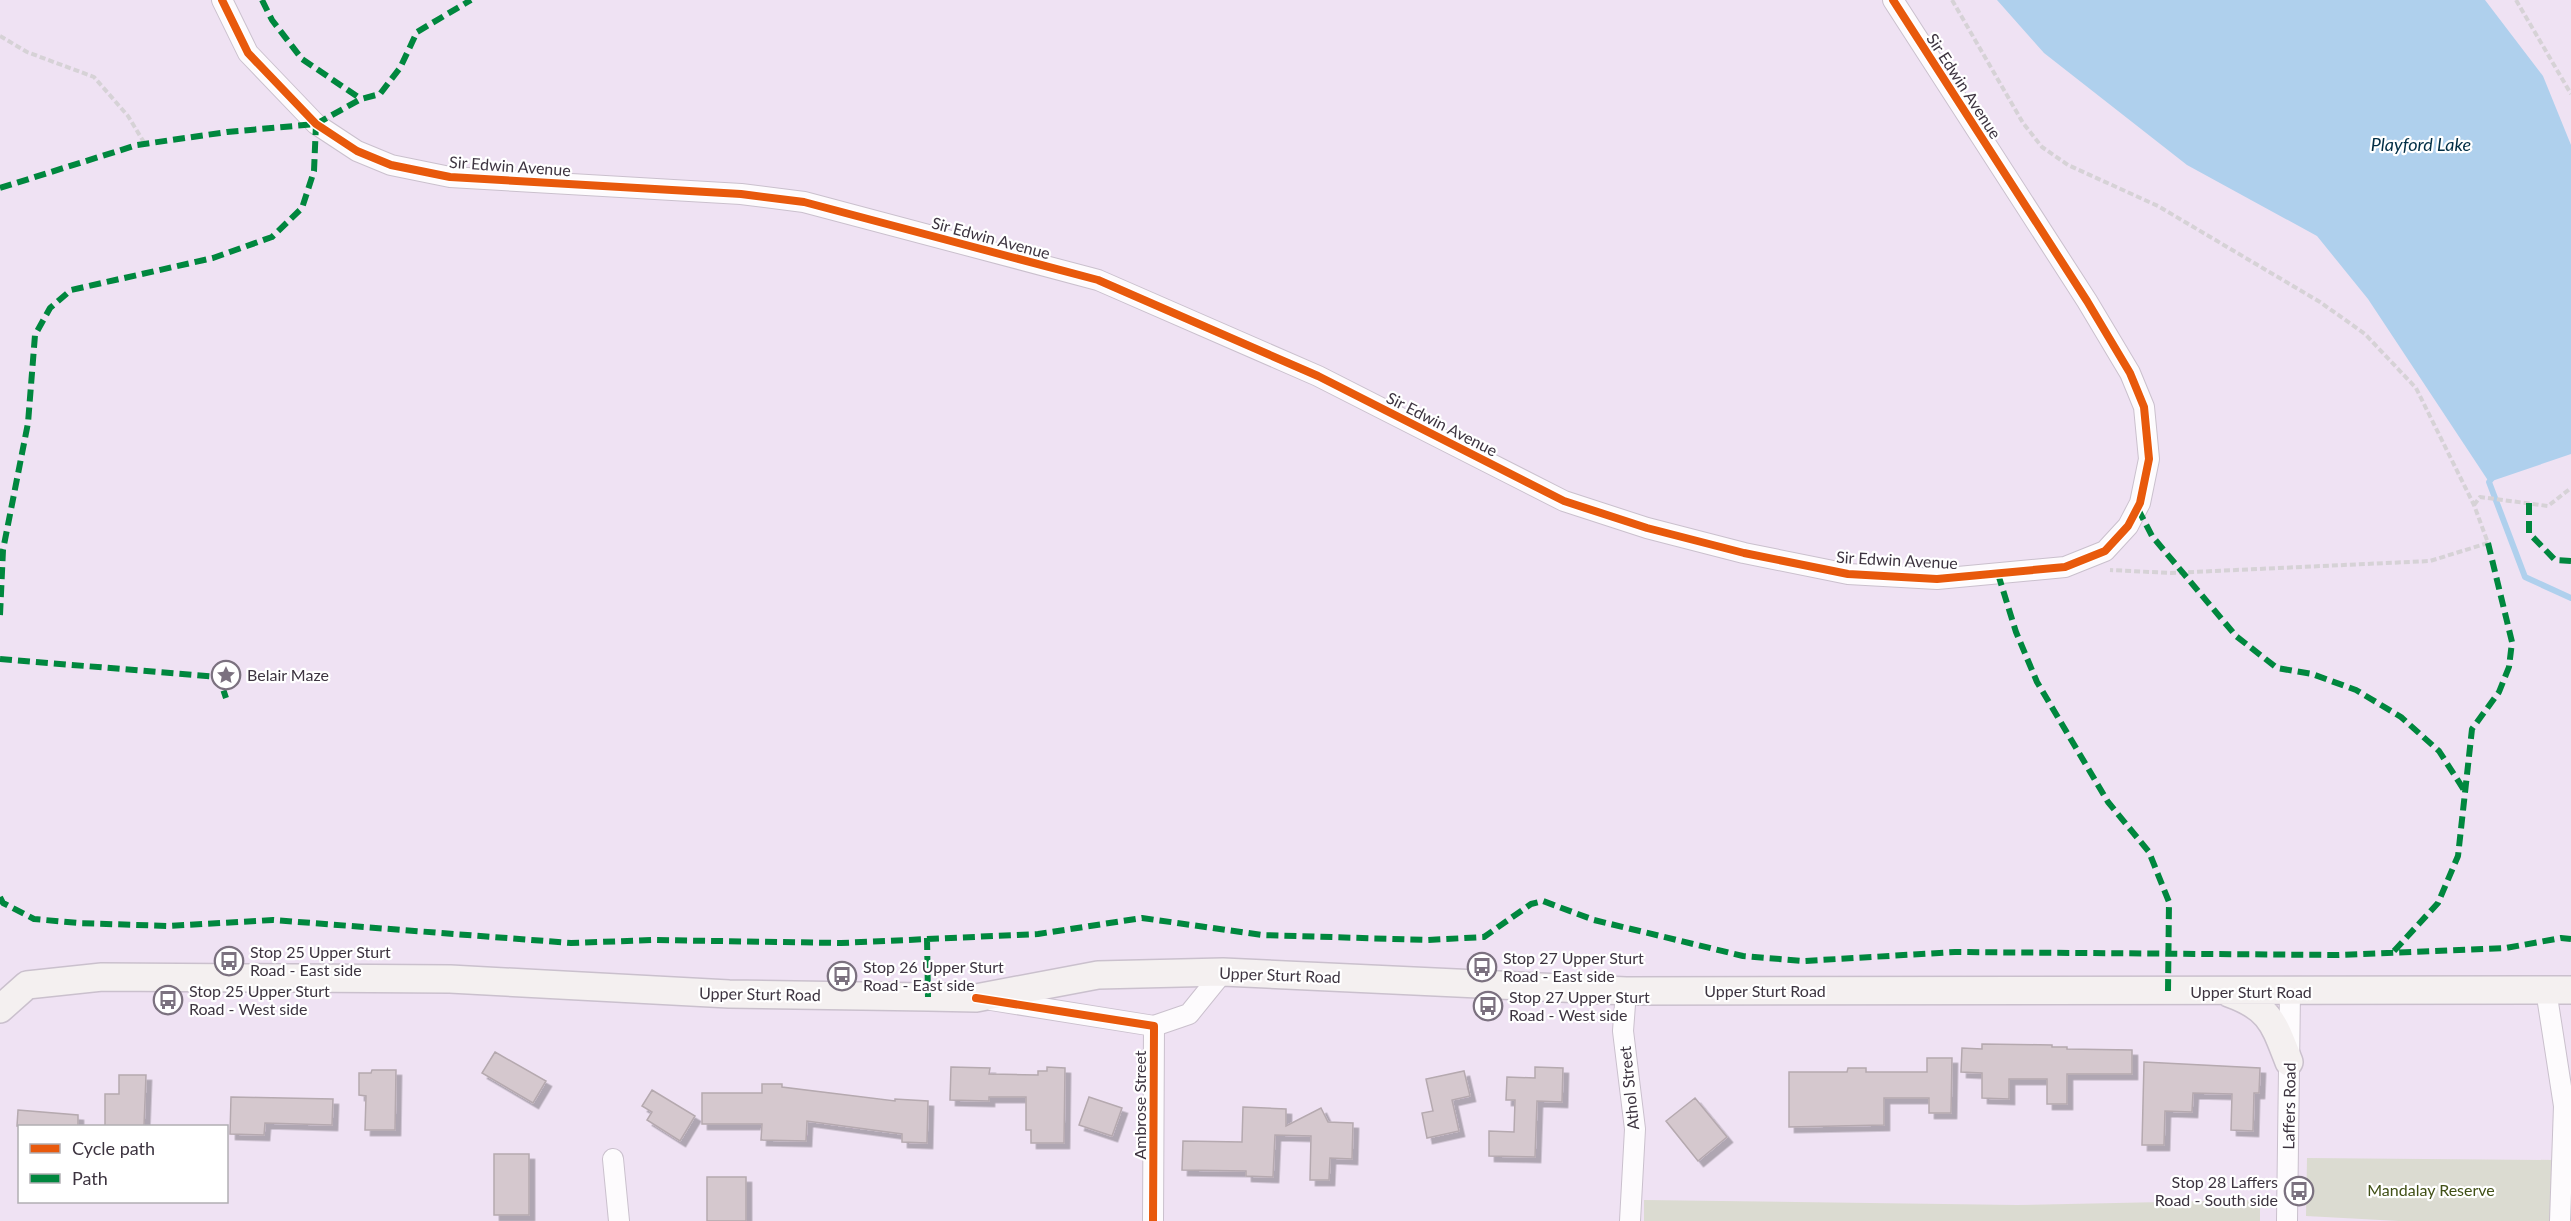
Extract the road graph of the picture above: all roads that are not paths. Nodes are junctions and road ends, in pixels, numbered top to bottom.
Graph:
1 (222, 0) edge
2 (1893, 0) edge
3 (1223, 972) junction
4 (2558, 990) edge
5 (1626, 991) junction
6 (2225, 992) junction
7 (2290, 992) junction
8 (976, 998) junction
9 (0, 1009) edge
10 (1154, 1026) junction
11 (2289, 1062) junction
12 (613, 1159) dead end
13 (619, 1221) edge
14 (1153, 1221) edge
15 (1630, 1221) edge
16 (2287, 1221) edge
17 (2560, 1221) edge

1 - 2 street, Sir Edwin Avenue
3 - 5 main road, Upper Sturt Road
3 - 8 main road, Upper Sturt Road
3 - 10 street
4 - 7 main road, Upper Sturt Road
4 - 17 street
5 - 6 main road, Upper Sturt Road
5 - 15 street, Athol Street
6 - 7 main road, Upper Sturt Road
6 - 11 main road
7 - 11 street, Laffers Road
8 - 9 main road, Upper Sturt Road
8 - 10 street
10 - 14 street, Ambrose Street
11 - 16 street, Laffers Road
12 - 13 street

